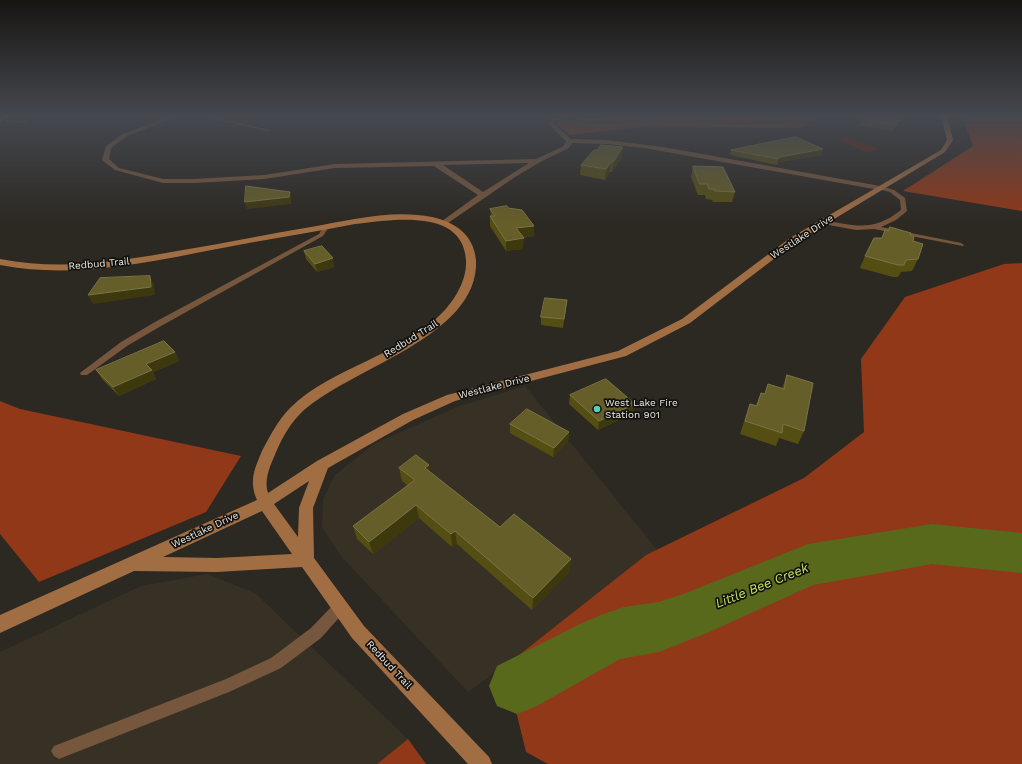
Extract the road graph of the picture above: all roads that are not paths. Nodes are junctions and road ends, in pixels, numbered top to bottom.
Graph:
1 (107, 152) edge
2 (559, 152) edge
3 (678, 152) edge
4 (942, 152) edge
5 (538, 161) junction
6 (435, 163) junction
7 (880, 188) junction
8 (482, 195) junction
9 (823, 222) junction
10 (445, 223) junction
11 (326, 227) junction
12 (876, 228) junction
13 (961, 245) dead end
14 (0, 262) edge
15 (84, 373) dead end
16 (322, 465) junction
17 (264, 503) junction
18 (306, 560) junction
19 (132, 564) junction
20 (340, 607) junction
21 (0, 624) edge
22 (59, 751) dead end
23 (482, 764) edge

1 - 6 street
2 - 5 street
3 - 7 street
4 - 7 street, Westlake Drive
5 - 6 street
5 - 8 street
6 - 8 street
7 - 9 street, Westlake Drive
7 - 12 lane
8 - 10 street
9 - 12 lane
9 - 16 street, Westlake Drive
10 - 11 street, Redbud Trail
10 - 17 street, Redbud Trail
11 - 14 street, Redbud Trail
11 - 15 lane
12 - 13 lane
16 - 17 street, Westlake Drive
16 - 18 street
17 - 18 street, Redbud Trail
17 - 19 street, Westlake Drive
18 - 19 street
18 - 20 street, Redbud Trail
19 - 21 street, Westlake Drive
20 - 22 lane
20 - 23 street, Redbud Trail

